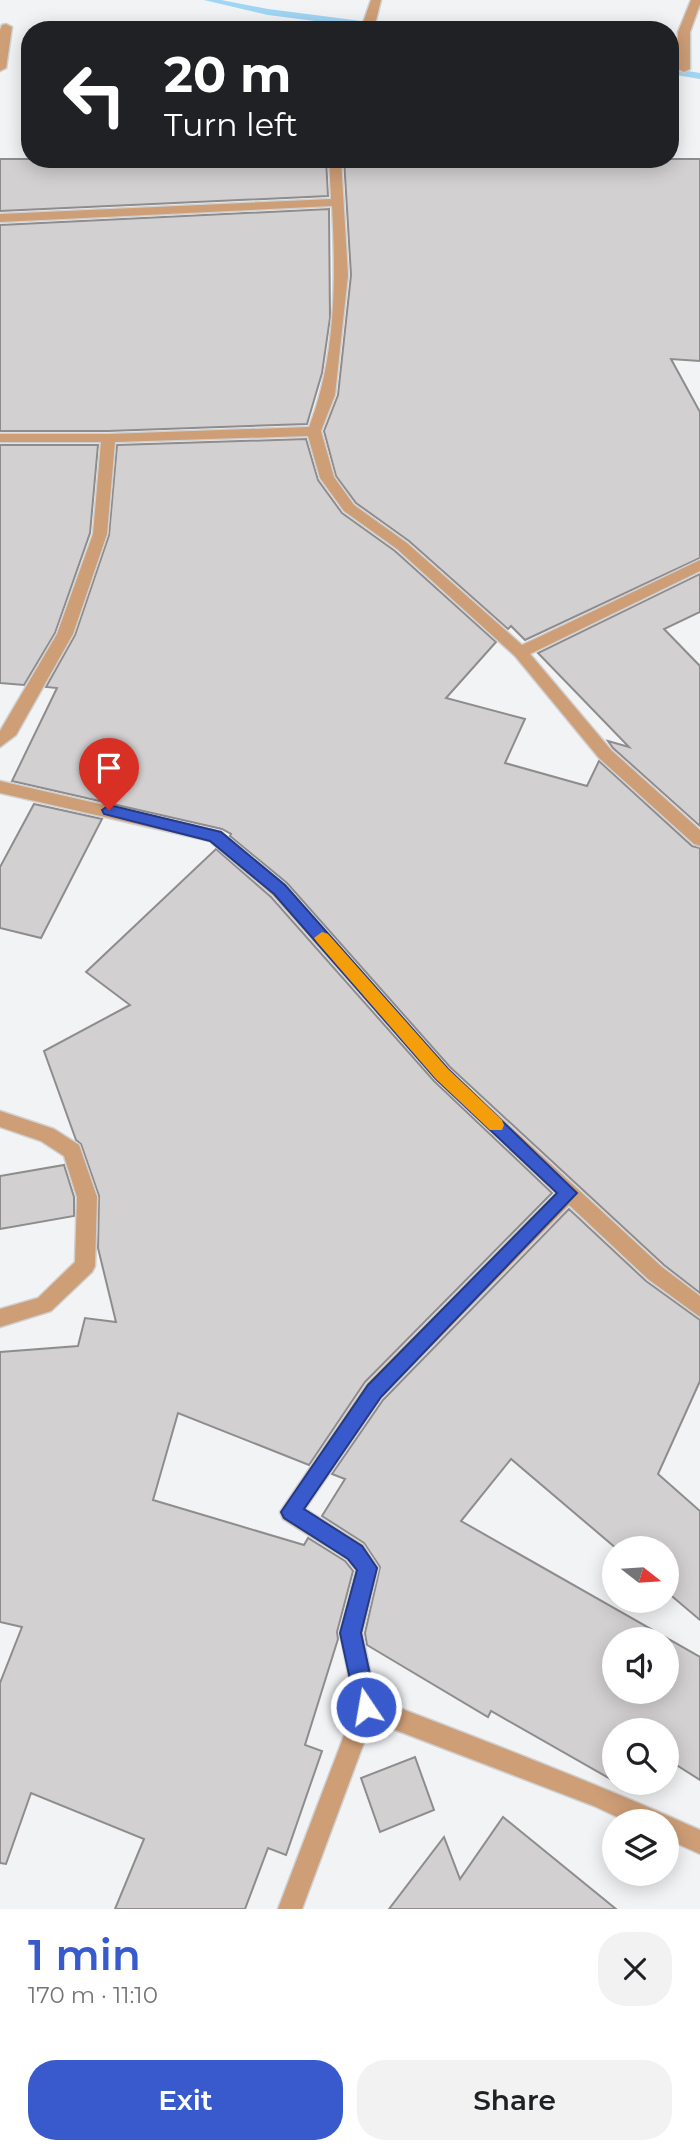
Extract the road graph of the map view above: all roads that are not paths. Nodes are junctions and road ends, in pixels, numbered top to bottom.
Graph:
1 (376, 0) edge
2 (696, 0) edge
3 (368, 21) edge
4 (6, 27) dead end
5 (0, 68) edge
6 (684, 69) dead end
7 (335, 168) edge
8 (337, 202) junction
9 (0, 218) edge
10 (314, 431) junction
11 (0, 438) edge
12 (108, 438) junction
13 (700, 565) edge
14 (520, 652) junction
15 (0, 741) edge
16 (0, 787) edge
17 (700, 840) edge
18 (0, 1119) edge
19 (569, 1193) junction
20 (700, 1308) edge
21 (0, 1318) edge
22 (366, 1707) junction
23 (627, 1809) edge
24 (679, 1832) edge
25 (700, 1842) edge
26 (290, 1909) edge

1 - 3 street
2 - 6 street
4 - 5 street
7 - 8 street
8 - 9 street
8 - 10 street
10 - 12 street
10 - 14 street
11 - 12 street
12 - 15 street
13 - 14 street
14 - 17 street
16 - 19 street
18 - 21 street
19 - 20 street
19 - 22 street
22 - 23 street
22 - 26 street
24 - 25 street

